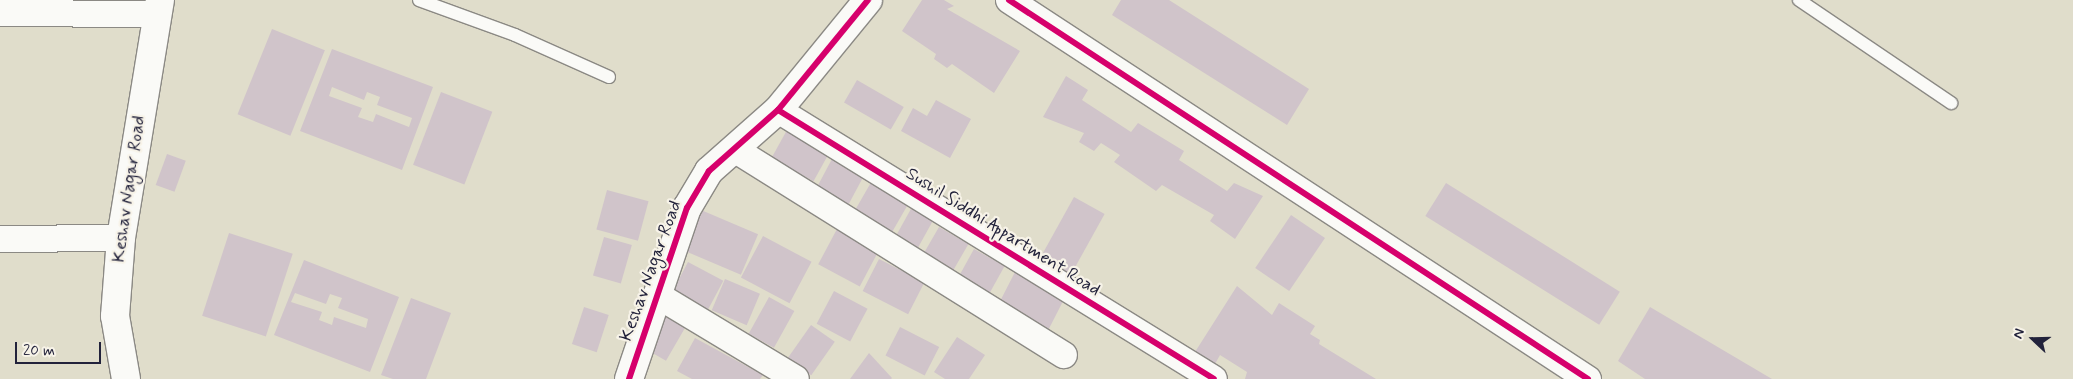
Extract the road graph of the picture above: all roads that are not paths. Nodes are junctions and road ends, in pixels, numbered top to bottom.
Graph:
1 (419, 0) edge
2 (868, 0) edge
3 (1009, 0) edge
4 (1799, 0) edge
5 (158, 7) edge
6 (0, 13) edge
7 (609, 77) dead end
8 (1951, 103) dead end
9 (778, 110) junction
10 (734, 149) junction
11 (121, 238) junction
12 (0, 239) edge
13 (657, 295) junction
14 (1064, 355) dead end
15 (124, 378) edge
16 (628, 379) edge
17 (796, 379) edge
18 (1214, 379) edge
19 (1588, 379) edge

1 - 7 lane
2 - 9 street, Keshav Nagar Road
3 - 19 street
4 - 8 lane
5 - 6 street
5 - 11 street, Keshav Nagar Road
9 - 10 street, Keshav Nagar Road
9 - 18 street, Sushil Siddhi Appartment Road
10 - 13 street, Keshav Nagar Road
10 - 14 street
11 - 12 street
11 - 15 street, Keshav Nagar Road
13 - 16 street, Keshav Nagar Road
13 - 17 street

